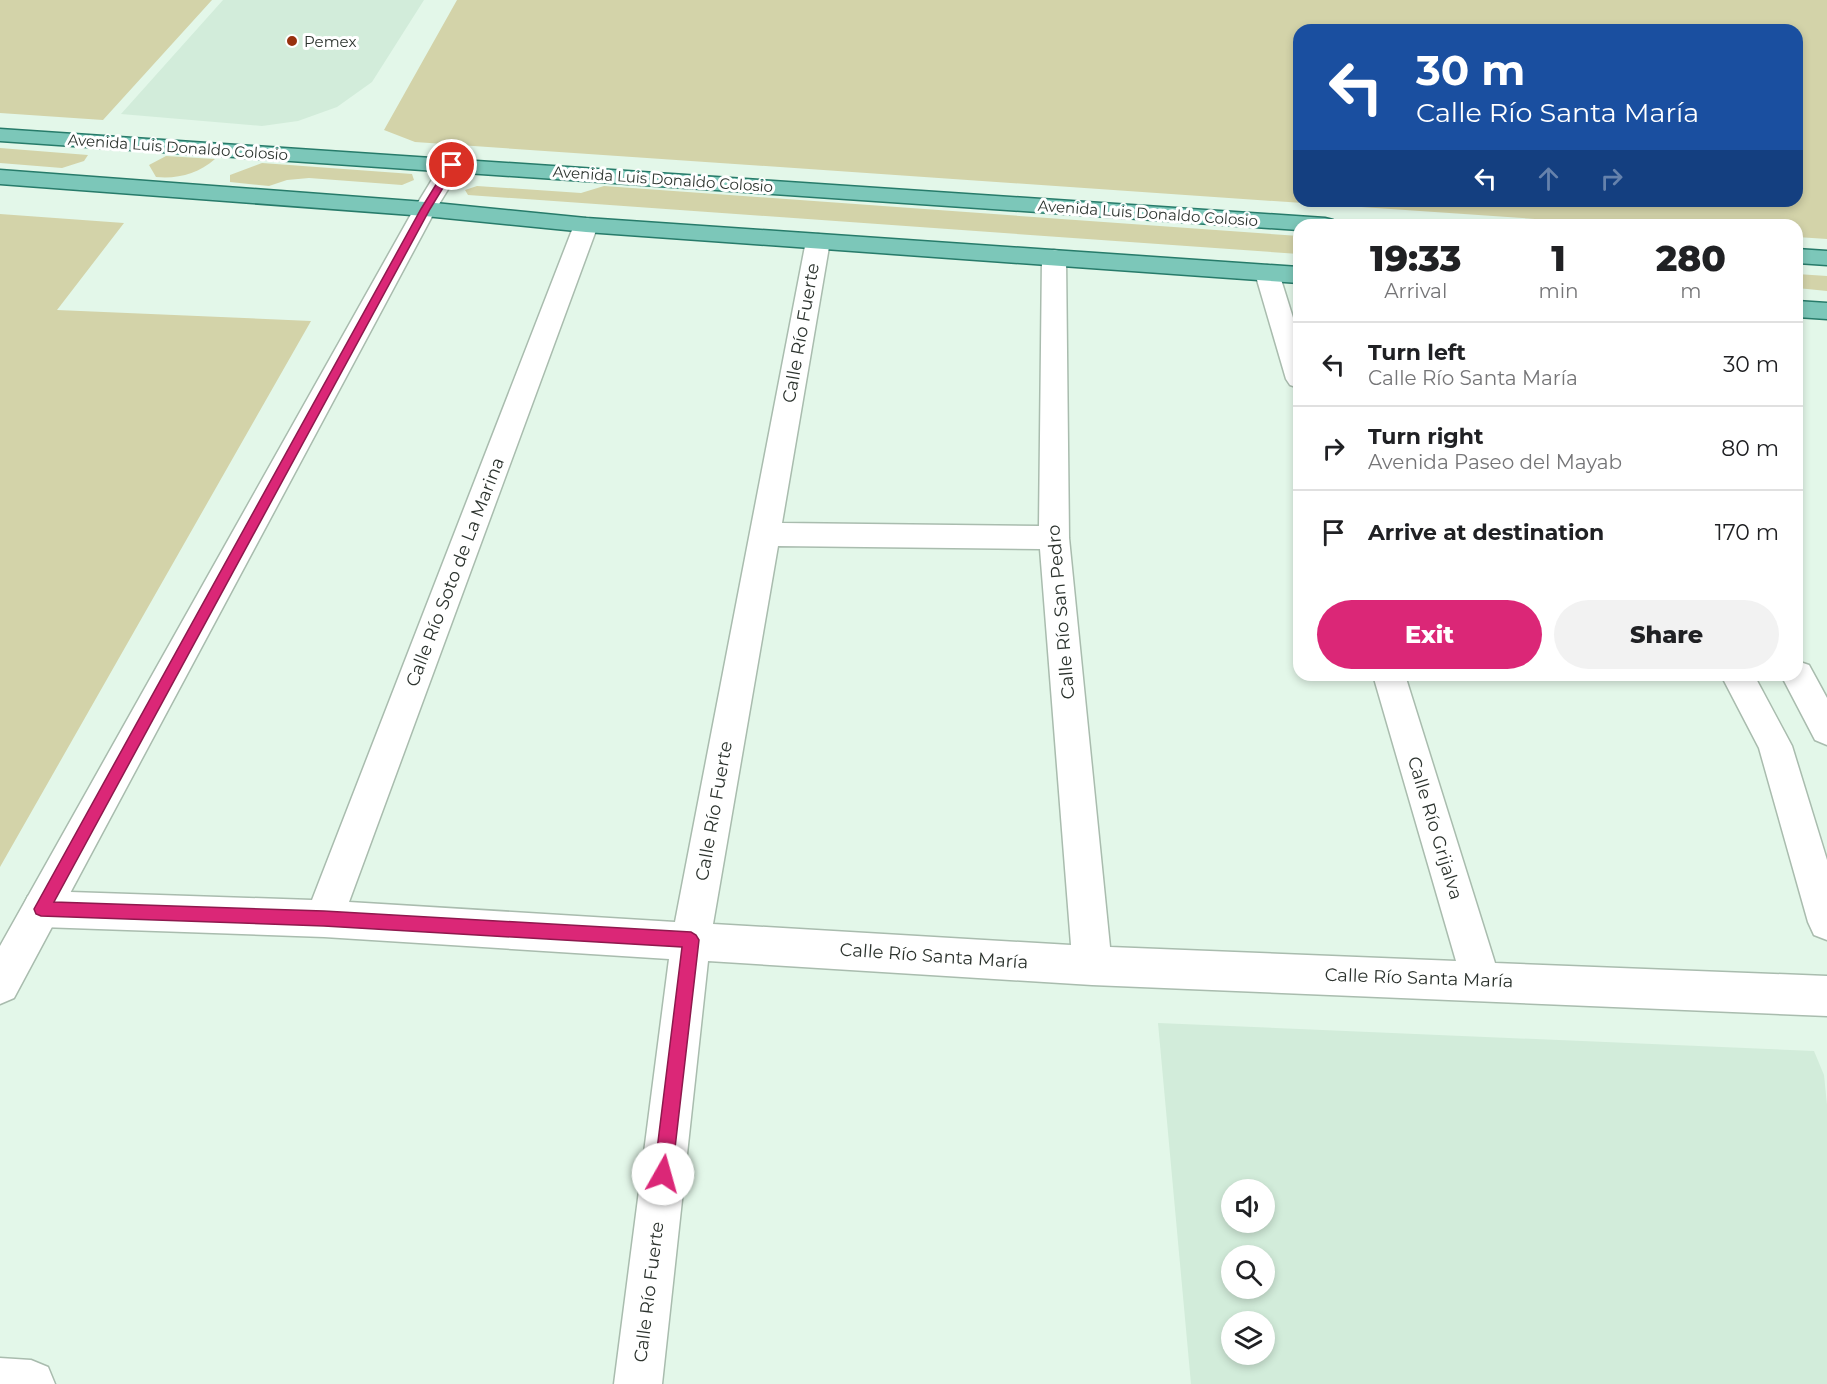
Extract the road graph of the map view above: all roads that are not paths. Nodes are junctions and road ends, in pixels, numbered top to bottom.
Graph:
1 (0, 135) edge
2 (452, 165) junction
3 (0, 177) edge
4 (425, 209) junction
5 (1293, 223) edge
6 (586, 225) junction
7 (818, 242) junction
8 (1803, 256) edge
9 (1054, 257) junction
10 (1827, 258) edge
11 (1267, 273) junction
12 (1293, 275) edge
13 (1803, 309) edge
14 (1827, 311) edge
15 (1293, 360) edge
16 (765, 534) junction
17 (1054, 538) junction
18 (1391, 681) edge
19 (1740, 681) edge
20 (1800, 681) edge
21 (1827, 730) edge
22 (41, 909) junction
23 (324, 919) junction
24 (1827, 922) edge
25 (691, 940) junction
26 (1092, 966) junction
27 (1481, 980) junction
28 (0, 984) edge
29 (1827, 996) edge
30 (0, 1382) edge
31 (31, 1384) edge
32 (638, 1384) edge

1 - 2 main road, Avenida Luis Donaldo Colosio
2 - 4 street
2 - 5 main road, Avenida Luis Donaldo Colosio
3 - 4 main road
4 - 6 main road
4 - 22 street
6 - 7 main road
6 - 23 street, Calle Río Soto de La Marina
7 - 9 main road
7 - 16 street, Calle Río Fuerte
8 - 10 main road
9 - 11 main road
9 - 17 street, Calle Río San Pedro
11 - 12 main road
11 - 15 street
13 - 14 main road
16 - 17 street
16 - 25 street, Calle Río Fuerte
17 - 26 street, Calle Río San Pedro
18 - 27 street, Calle Río Grijalva
19 - 24 street
20 - 21 street
22 - 23 street, Calle Río Santa María
22 - 28 street
23 - 25 street, Calle Río Santa María
25 - 26 street, Calle Río Santa María
25 - 32 street, Calle Río Fuerte
26 - 27 street, Calle Río Santa María
27 - 29 street, Calle Río Santa María
30 - 31 street

